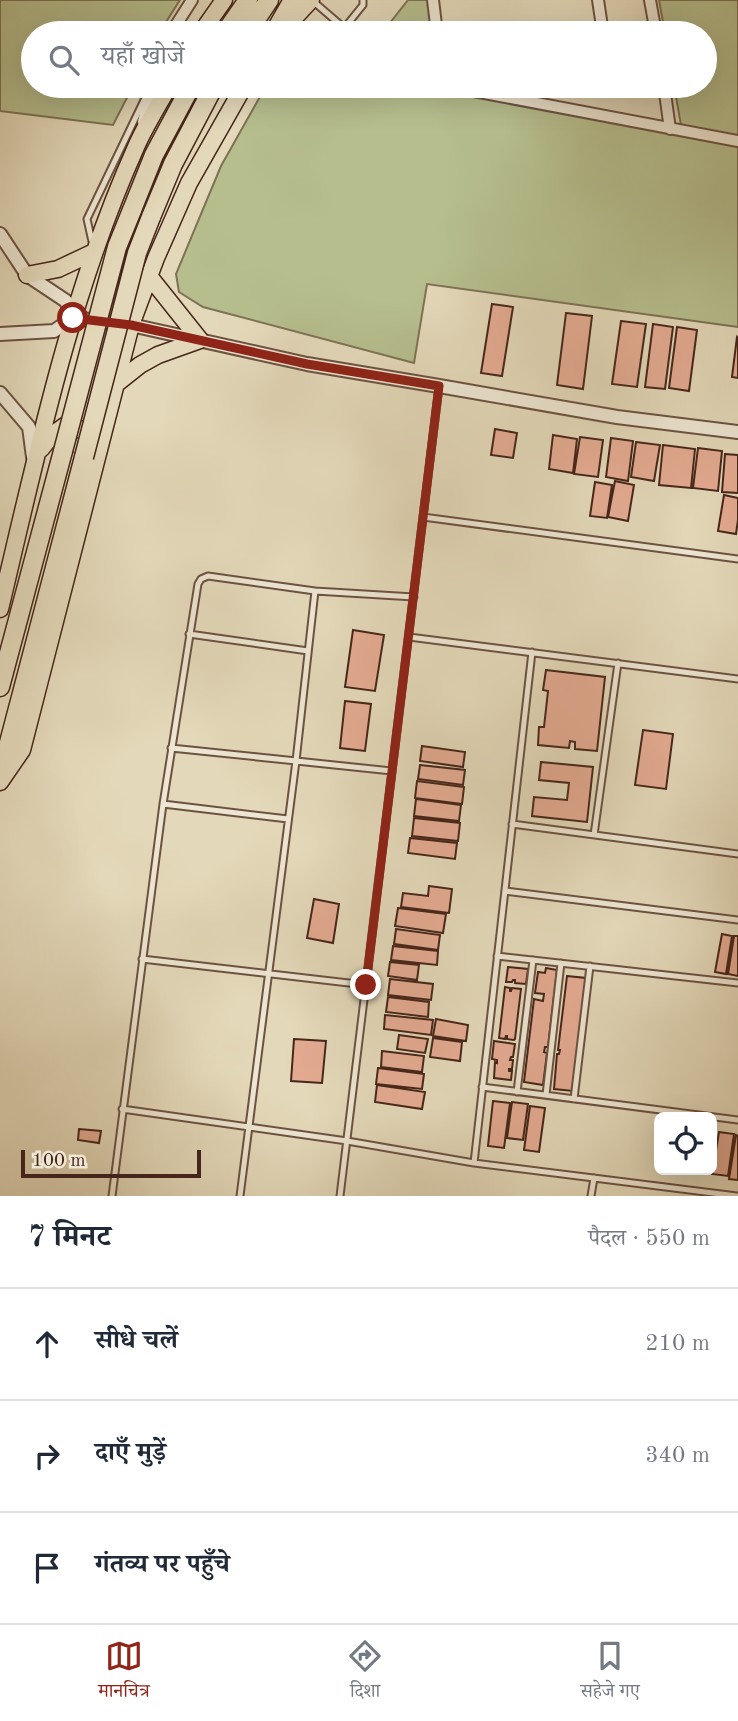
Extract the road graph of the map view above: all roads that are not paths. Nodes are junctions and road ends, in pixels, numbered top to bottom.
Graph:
1 (192, 0) edge
2 (224, 0) edge
3 (248, 0) edge
4 (269, 0) edge
5 (293, 0) edge
6 (311, 0) edge
7 (363, 0) edge
8 (433, 0) edge
9 (598, 0) edge
10 (650, 0) edge
11 (179, 21) edge
12 (209, 21) edge
13 (233, 21) edge
14 (255, 21) edge
15 (281, 21) edge
16 (291, 21) edge
17 (336, 21) edge
18 (350, 21) edge
19 (436, 21) edge
20 (601, 21) edge
21 (654, 21) edge
22 (146, 98) edge
23 (149, 98) edge
24 (162, 98) edge
25 (185, 98) edge
26 (208, 98) edge
27 (237, 98) edge
28 (510, 98) edge
29 (666, 98) edge
30 (670, 129) junction
31 (738, 141) edge
32 (136, 145) junction
33 (0, 234) edge
34 (94, 252) junction
35 (27, 275) junction
36 (149, 276) junction
37 (73, 318) junction
38 (131, 325) junction
39 (0, 334) edge
40 (200, 340) junction
41 (116, 384) junction
42 (439, 386) junction
43 (0, 393) edge
44 (738, 432) edge
45 (98, 456) junction
46 (34, 464) junction
47 (424, 517) junction
48 (738, 559) edge
49 (315, 591) junction
50 (414, 597) junction
51 (0, 609) edge
52 (190, 634) junction
53 (409, 637) junction
54 (308, 651) junction
55 (532, 652) junction
56 (618, 663) junction
57 (738, 678) edge
58 (0, 687) edge
59 (171, 748) junction
60 (296, 761) junction
61 (392, 771) junction
62 (0, 780) edge
63 (163, 804) junction
64 (288, 820) junction
65 (512, 824) junction
66 (594, 835) junction
67 (738, 854) edge
68 (505, 891) junction
69 (738, 920) edge
70 (497, 956) junction
71 (142, 959) junction
72 (533, 960) junction
73 (561, 963) junction
74 (590, 966) junction
75 (268, 974) junction
76 (738, 983) edge
77 (366, 985) junction
78 (482, 1087) junction
79 (517, 1092) junction
80 (546, 1095) junction
81 (574, 1099) junction
82 (122, 1109) junction
83 (738, 1120) edge
84 (249, 1128) junction
85 (347, 1141) junction
86 (474, 1163) junction
87 (594, 1178) junction
88 (112, 1196) edge
89 (240, 1196) edge
90 (340, 1196) edge
91 (592, 1196) edge
92 (737, 1196) edge

1 - 11 street
2 - 12 main road
3 - 13 highway
4 - 14 highway
5 - 15 highway
6 - 16 main road
6 - 17 lane
7 - 18 lane
8 - 19 street
9 - 20 street
10 - 21 street
22 - 34 lane
23 - 32 street
24 - 32 main road
25 - 58 highway, bridge
26 - 62 highway, bridge
27 - 36 main road
28 - 30 street
29 - 30 street
30 - 31 street
32 - 34 main road
33 - 35 street
34 - 35 main road
34 - 37 main road
35 - 37 street
36 - 38 main road
36 - 40 main road
37 - 38 street
37 - 39 street
37 - 46 main road
38 - 40 street
38 - 41 main road
40 - 41 main road
40 - 42 street
41 - 45 main road
42 - 44 street
42 - 47 lane
43 - 46 street
45 - 46 main road
45 - 62 main road
46 - 51 main road
47 - 48 lane
47 - 50 lane
49 - 50 lane
49 - 52 lane
49 - 54 lane
50 - 53 lane
52 - 54 lane
52 - 59 lane
53 - 55 lane
53 - 61 lane
54 - 60 lane
55 - 56 lane
55 - 65 lane
56 - 57 lane
56 - 66 lane
59 - 60 lane
59 - 63 lane
60 - 61 lane
60 - 64 lane
61 - 77 lane
63 - 64 lane
63 - 71 lane
64 - 75 lane
65 - 66 lane
65 - 68 lane
66 - 67 lane
68 - 69 lane
68 - 70 lane
70 - 72 lane
70 - 78 lane
71 - 75 lane
71 - 82 lane
72 - 73 lane
72 - 79 lane
73 - 74 lane
73 - 80 lane
74 - 76 lane
74 - 81 lane
75 - 77 lane
75 - 84 lane
77 - 85 lane
78 - 79 lane
78 - 86 lane
79 - 80 lane
80 - 81 lane
81 - 83 lane
82 - 84 lane
82 - 88 lane
84 - 85 lane
84 - 89 lane
85 - 86 lane
85 - 90 lane
86 - 87 lane
87 - 91 lane
87 - 92 lane

